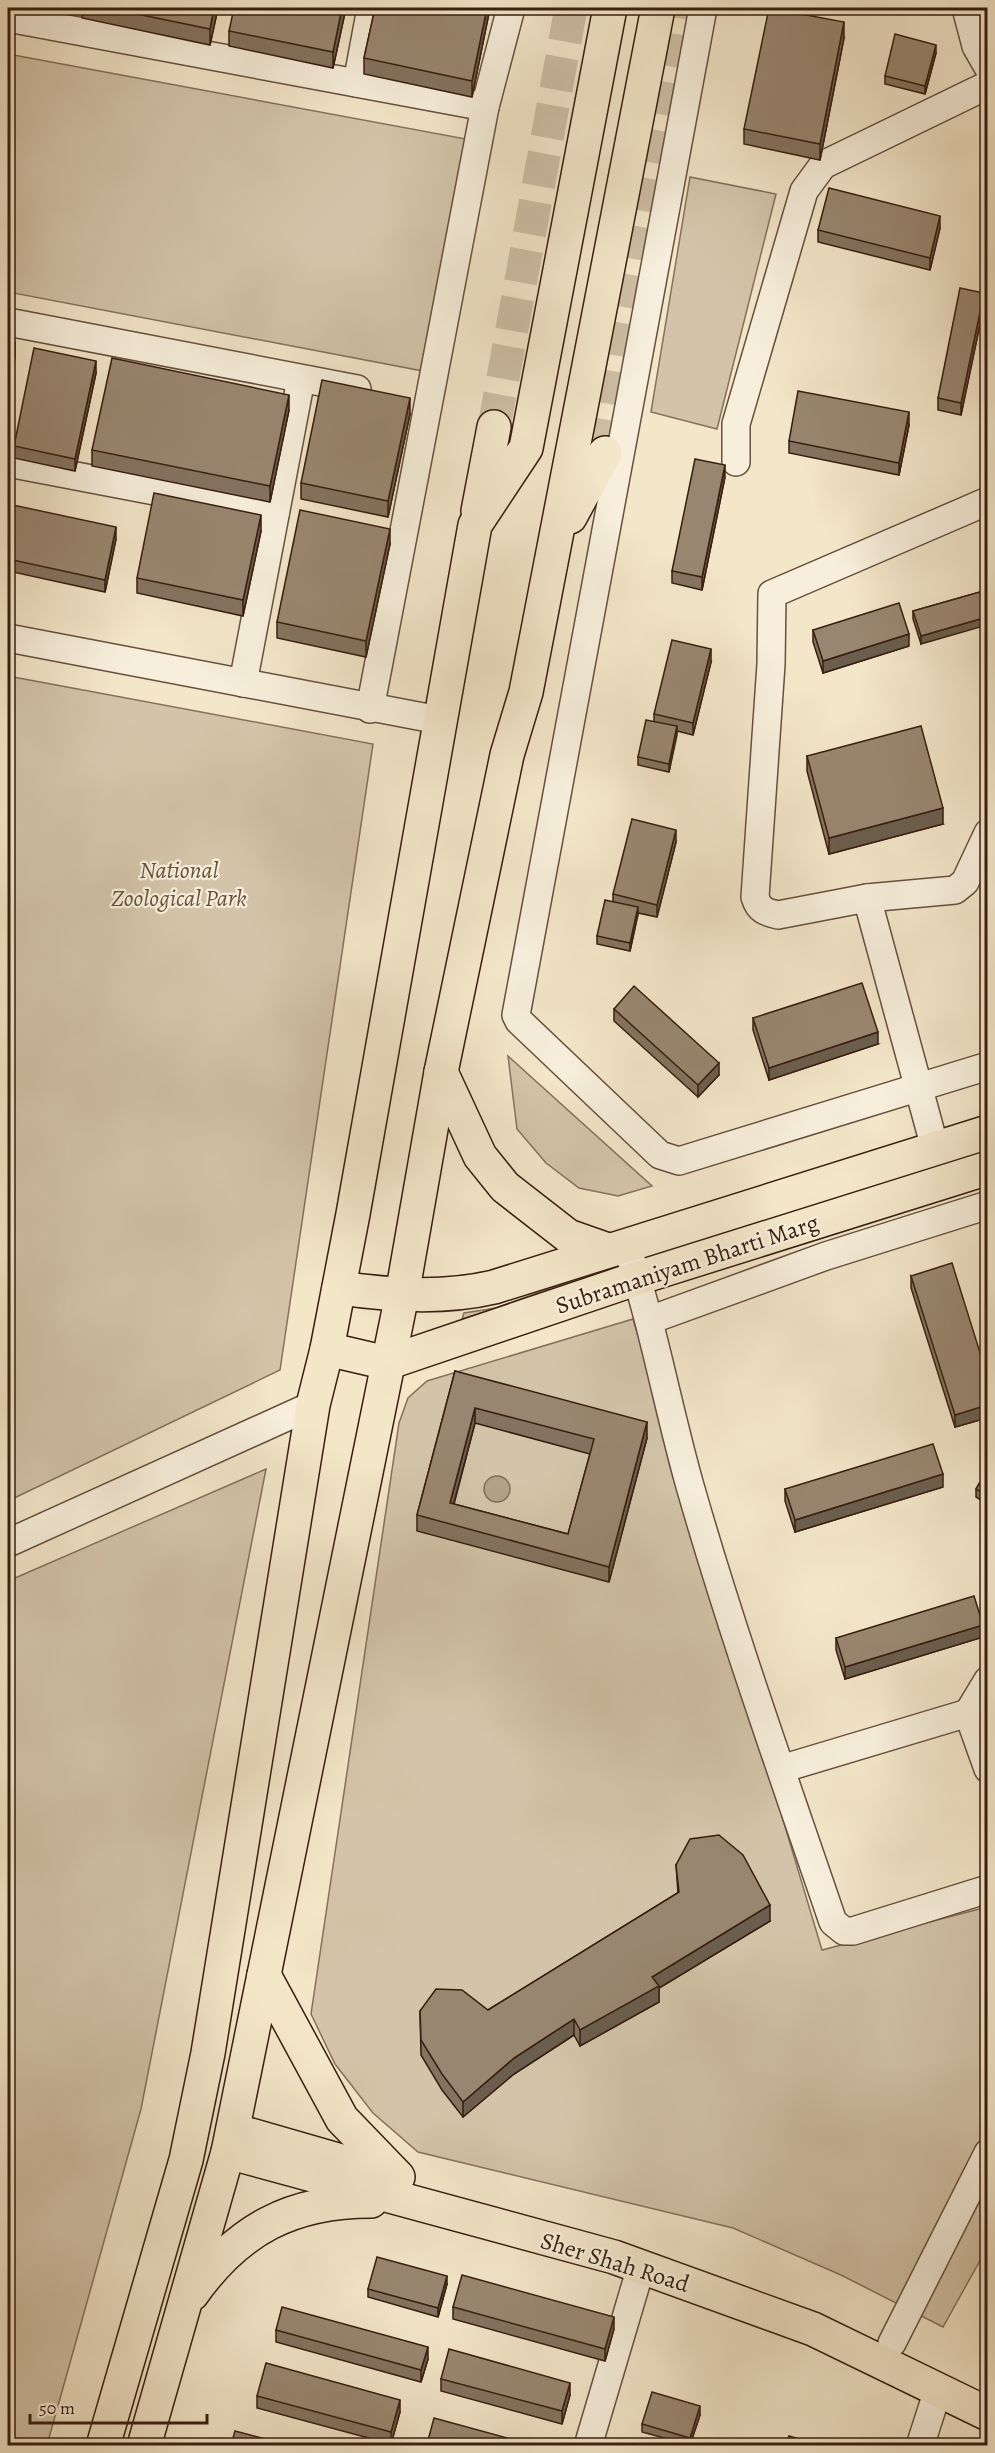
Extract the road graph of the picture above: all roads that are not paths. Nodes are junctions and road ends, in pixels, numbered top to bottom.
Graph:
1 (371, 8) edge
2 (511, 8) edge
3 (610, 8) edge
4 (658, 8) edge
5 (703, 8) edge
6 (966, 8) edge
7 (8, 18) edge
8 (987, 67) edge
9 (357, 83) junction
10 (987, 84) edge
11 (485, 107) junction
12 (8, 322) edge
13 (301, 379) junction
14 (405, 399) junction
15 (494, 427) tunnel mouth
16 (604, 453) tunnel mouth
17 (736, 462) dead end
18 (8, 463) edge
19 (987, 501) edge
20 (275, 514) junction
21 (475, 525) junction
22 (554, 548) junction
23 (8, 638) edge
24 (243, 683) junction
25 (370, 709) junction
26 (439, 720) junction
27 (987, 833) edge
28 (867, 898) junction
29 (987, 1066) edge
30 (441, 1072) junction
31 (918, 1087) junction
32 (987, 1132) edge
33 (935, 1148) junction
34 (987, 1168) edge
35 (987, 1205) edge
36 (617, 1247) junction
37 (638, 1278) junction
38 (339, 1288) junction
39 (402, 1295) junction
40 (650, 1320) junction
41 (327, 1349) junction
42 (387, 1363) junction
43 (313, 1405) junction
44 (8, 1543) edge
45 (987, 1680) edge
46 (968, 1713) junction
47 (781, 1769) junction
48 (987, 1769) edge
49 (987, 1889) edge
50 (264, 1975) junction
51 (230, 2141) junction
52 (275, 2153) junction
53 (987, 2153) edge
54 (398, 2177) junction
55 (418, 2205) junction
56 (641, 2267) junction
57 (181, 2308) junction
58 (892, 2343) junction
59 (987, 2389) edge
60 (938, 2390) junction
61 (987, 2414) edge
62 (103, 2445) edge
63 (144, 2445) edge
64 (588, 2445) edge
65 (920, 2445) edge

1 - 9 street
2 - 11 street
3 - 21 main road
4 - 22 main road
5 - 31 street
6 - 8 street
7 - 9 street
9 - 11 street
10 - 17 street
11 - 14 street
12 - 13 street
13 - 14 street
13 - 20 street
14 - 25 street
15 - 21 main road
16 - 22 main road
18 - 20 street
19 - 28 street
20 - 24 street
21 - 26 main road
22 - 30 main road
23 - 24 street
24 - 25 street
25 - 26 street
26 - 38 main road
27 - 28 street
28 - 31 street
29 - 31 street
30 - 36 main road
30 - 39 main road
31 - 33 street
32 - 33 main road, Subramaniyam Bharti Marg
33 - 36 main road, Subramaniyam Bharti Marg
34 - 37 main road, Subramaniyam Bharti Marg
35 - 40 street
36 - 37 street
36 - 39 main road, Subramaniyam Bharti Marg
37 - 40 street
37 - 42 main road, Subramaniyam Bharti Marg
38 - 39 main road, Subramaniyam Bharti Marg
38 - 41 main road
39 - 42 main road
40 - 47 street
41 - 42 main road
41 - 43 main road
42 - 50 main road
43 - 44 street
43 - 62 main road
45 - 46 street
46 - 47 street
46 - 48 street
47 - 49 street
50 - 51 main road
50 - 54 main road
51 - 52 main road, Sher Shah Road
51 - 57 main road
52 - 54 main road, Sher Shah Road
52 - 55 main road, Sher Shah Road
53 - 58 street
54 - 58 main road, Sher Shah Road
55 - 56 main road, Sher Shah Road
55 - 57 main road
56 - 60 main road, Sher Shah Road
56 - 64 street
57 - 63 main road
58 - 59 main road, Sher Shah Road
60 - 61 main road, Sher Shah Road
60 - 65 street

